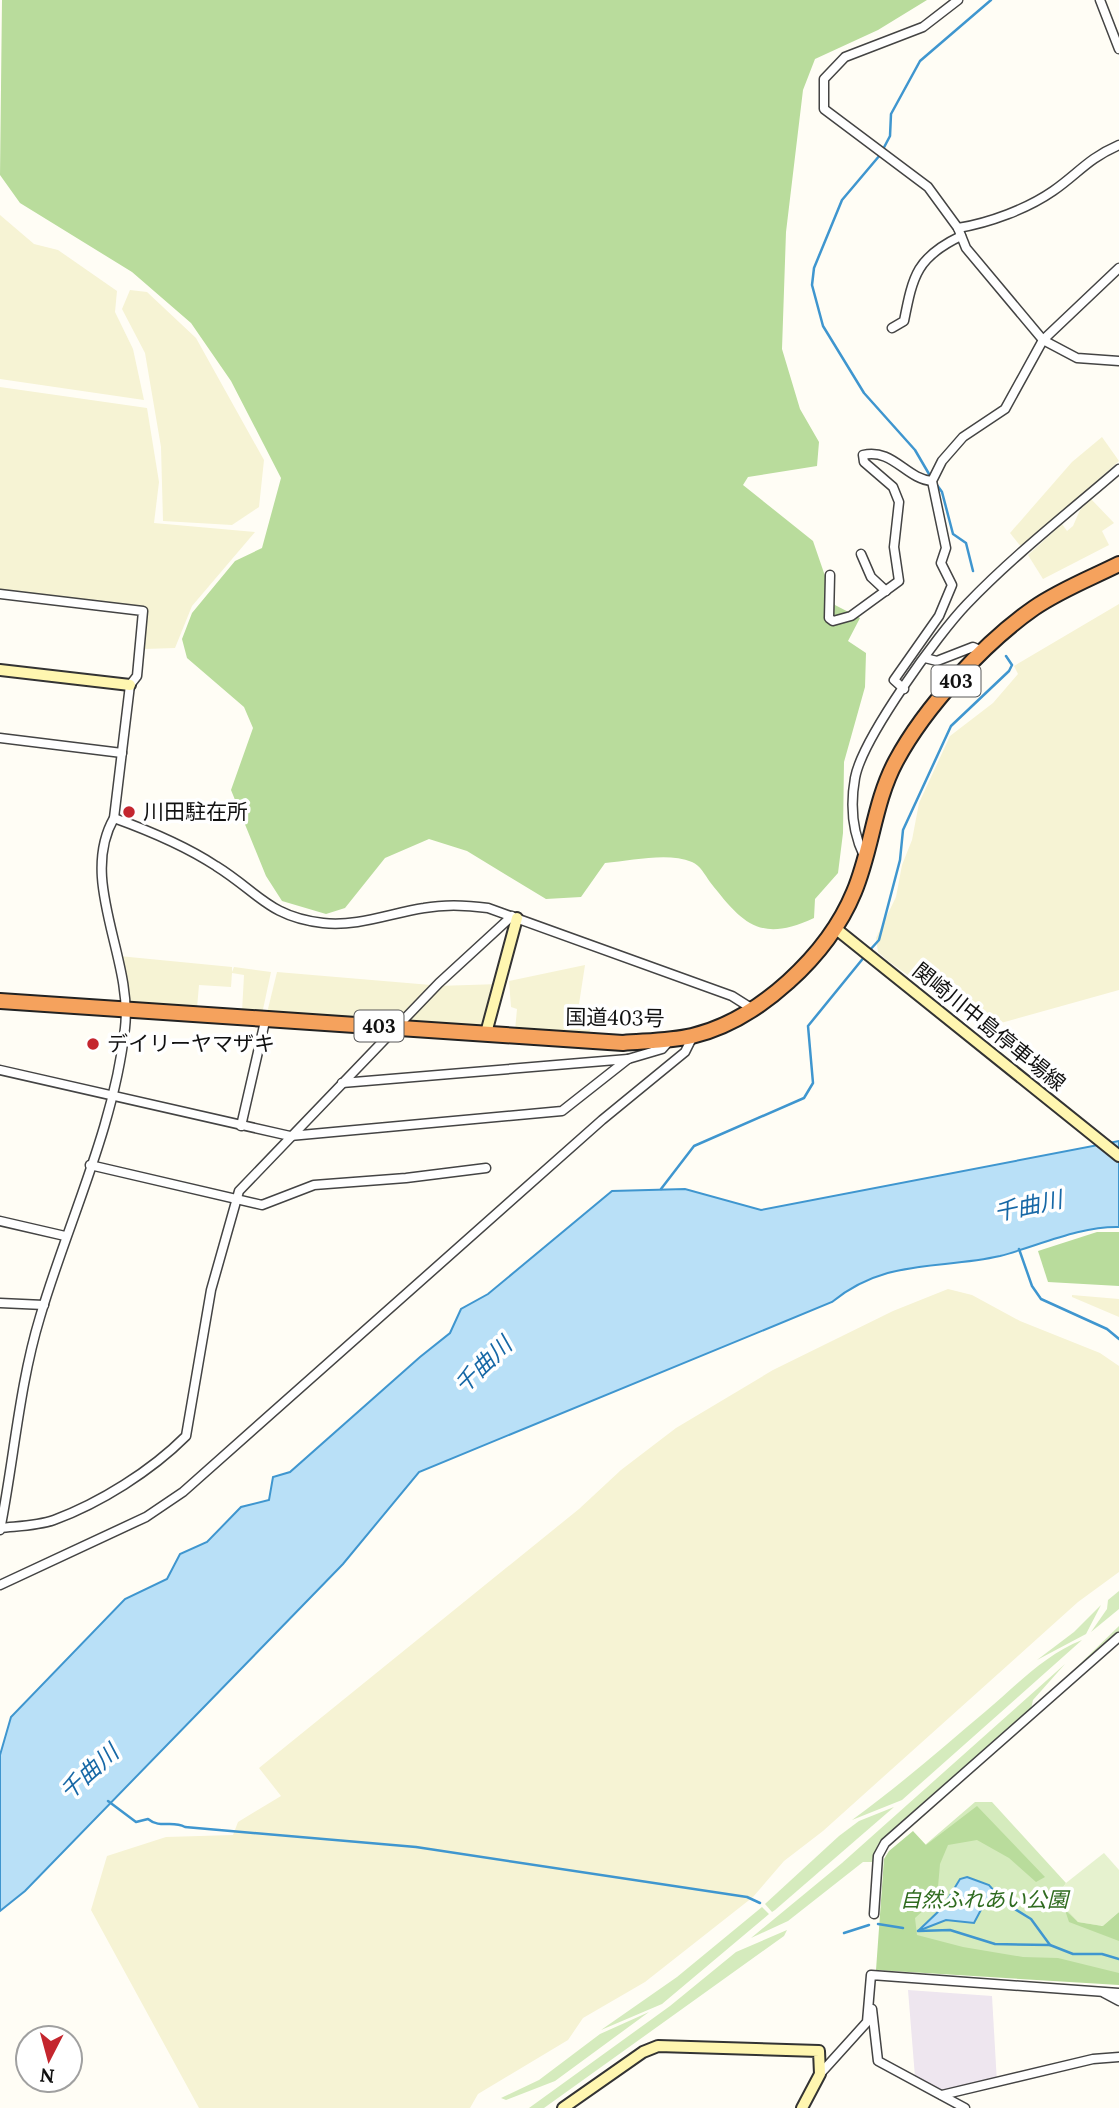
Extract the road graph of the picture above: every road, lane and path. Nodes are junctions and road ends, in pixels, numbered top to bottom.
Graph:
1 (958, 0) edge
2 (1100, 0) edge
3 (1119, 49) edge
4 (1119, 145) edge
5 (960, 232) junction
6 (1119, 268) edge
7 (892, 328) dead end
8 (1043, 340) junction
9 (1119, 361) edge
10 (1119, 469) edge
11 (932, 481) junction
12 (861, 554) dead end
13 (1119, 564) edge
14 (830, 575) dead end
15 (886, 591) junction
16 (0, 594) edge
17 (982, 651) junction
18 (925, 658) junction
19 (0, 670) edge
20 (130, 685) junction
21 (904, 689) junction
22 (0, 738) edge
23 (122, 753) junction
24 (114, 818) junction
25 (866, 859) junction
26 (514, 917) junction
27 (840, 932) junction
28 (735, 997) junction
29 (0, 1000) edge
30 (127, 1009) junction
31 (751, 1009) junction
32 (266, 1017) junction
33 (729, 1023) junction
34 (395, 1027) junction
35 (486, 1033) junction
36 (693, 1036) junction
37 (670, 1040) junction
38 (628, 1059) junction
39 (0, 1070) edge
40 (342, 1083) junction
41 (114, 1097) junction
42 (241, 1126) junction
43 (290, 1136) junction
44 (1119, 1156) edge
45 (90, 1164) junction
46 (486, 1168) dead end
47 (235, 1200) junction
48 (0, 1221) edge
49 (65, 1236) junction
50 (0, 1303) edge
51 (44, 1305) junction
52 (0, 1529) edge
53 (0, 1586) edge
54 (1119, 1637) edge
55 (874, 1914) dead end
56 (870, 1991) junction
57 (1102, 1992) junction
58 (1119, 1993) edge
59 (1119, 2001) edge
60 (1119, 2057) edge
61 (820, 2074) junction
62 (942, 2095) junction
63 (563, 2108) edge
64 (802, 2108) edge
65 (965, 2108) edge

1 - 5 street
2 - 3 street
4 - 5 street
5 - 7 street
5 - 8 street
6 - 8 street
8 - 9 street
8 - 11 street
10 - 18 street
11 - 15 street
11 - 21 street
12 - 15 street
13 - 17 highway, 国道403号 / 403
14 - 15 street
16 - 20 street
17 - 18 street
17 - 25 highway, 国道403号 / 403
18 - 21 street
19 - 20 street
20 - 23 street
21 - 25 street
22 - 23 street
23 - 24 street
24 - 26 street
24 - 30 street
25 - 27 highway, 国道403号 / 403
26 - 28 street
26 - 34 street
26 - 35 street
27 - 31 highway, 国道403号 / 403
27 - 44 street, 関崎川中島停車場線
28 - 31 street
28 - 33 street
29 - 30 highway, 国道403号 / 403
30 - 32 highway, 国道403号 / 403
30 - 41 street
31 - 33 highway, 国道403号 / 403
32 - 34 highway, 国道403号 / 403
32 - 42 street
33 - 36 highway, 国道403号 / 403
34 - 35 highway, 国道403号 / 403
34 - 40 street
35 - 37 highway, 国道403号 / 403
36 - 37 highway, 国道403号 / 403
36 - 53 street
37 - 38 street
38 - 40 street
38 - 43 street
39 - 41 street
40 - 43 street
41 - 42 street
41 - 45 street
42 - 43 street
43 - 47 street
45 - 47 street
45 - 49 street
46 - 47 street
47 - 52 street
48 - 49 street
49 - 51 street
50 - 51 street
51 - 52 street
54 - 55 street
56 - 57 street
56 - 61 street
56 - 62 street
57 - 58 street
57 - 59 street
60 - 62 street
61 - 63 street
61 - 64 street
62 - 65 street

